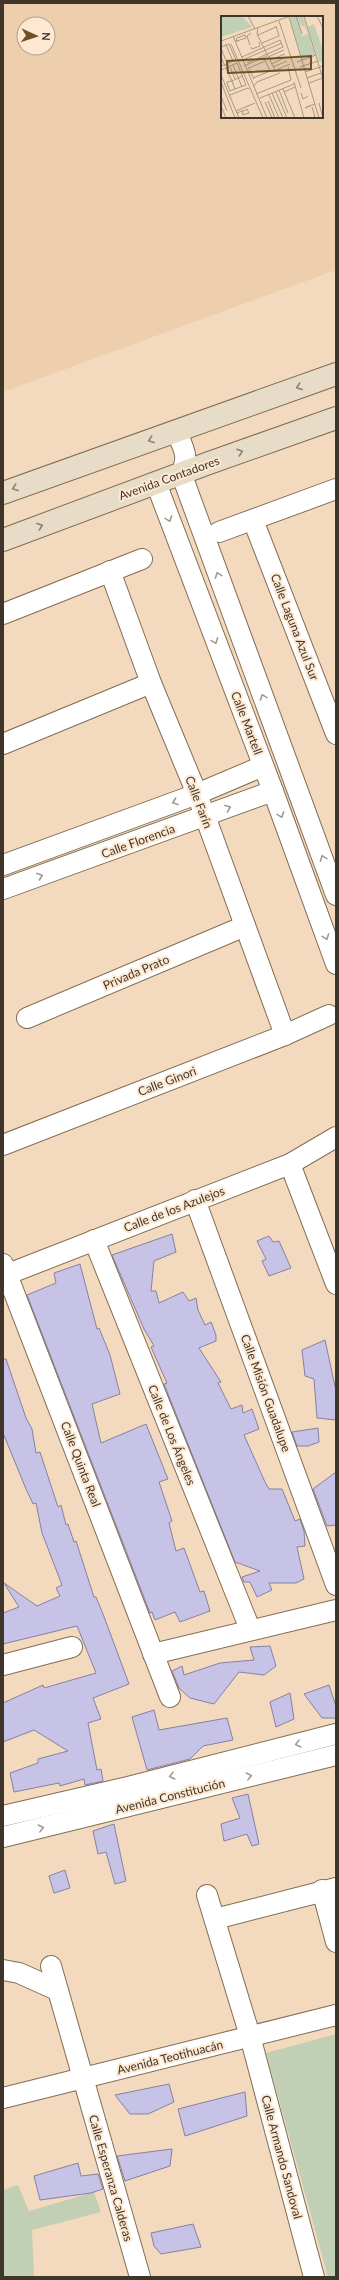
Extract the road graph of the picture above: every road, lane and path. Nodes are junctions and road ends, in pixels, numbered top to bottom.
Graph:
1 (336, 374) edge
2 (336, 418) edge
3 (176, 431) junction
4 (180, 473) junction
5 (156, 483) junction
6 (336, 489) edge
7 (3, 493) edge
8 (253, 520) junction
9 (219, 532) dead end
10 (3, 540) edge
11 (142, 560) dead end
12 (110, 571) junction
13 (3, 614) edge
14 (151, 683) junction
15 (271, 719) junction
16 (249, 728) junction
17 (336, 734) edge
18 (3, 744) edge
19 (263, 766) junction
20 (273, 791) junction
21 (197, 794) junction
22 (205, 817) junction
23 (82, 836) junction
24 (315, 839) junction
25 (293, 848) junction
26 (92, 857) junction
27 (3, 865) edge
28 (3, 889) edge
29 (336, 895) edge
30 (245, 926) junction
31 (336, 964) edge
32 (329, 1015) dead end
33 (27, 1018) dead end
34 (285, 1035) junction
35 (336, 1137) edge
36 (3, 1145) edge
37 (290, 1164) junction
38 (195, 1200) junction
39 (94, 1240) junction
40 (6, 1269) edge
41 (336, 1284) edge
42 (336, 1585) edge
43 (336, 1610) edge
44 (250, 1629) junction
45 (72, 1647) dead end
46 (153, 1654) junction
47 (3, 1665) edge
48 (170, 1697) dead end
49 (336, 1734) edge
50 (336, 1755) edge
51 (130, 1796) junction
52 (3, 1816) edge
53 (3, 1837) edge
54 (329, 1889) edge
55 (207, 1895) dead end
56 (215, 1919) junction
57 (336, 1942) edge
58 (50, 1966) dead end
59 (3, 1970) edge
60 (57, 1990) junction
61 (336, 2015) edge
62 (250, 2036) junction
63 (82, 2079) junction
64 (3, 2098) edge
65 (140, 2277) edge
66 (314, 2277) edge

1 -> 3 main road
4 -> 2 main road, Avenida Contadores
3 - 4 street
3 -> 7 main road
4 - 5 main road, Avenida Contadores
15 -> 4 street, Calle Martell
10 -> 5 main road, Avenida Contadores
5 -> 16 street, Calle Martell
6 - 8 street
8 - 9 street
8 - 17 street, Calle Laguna Azul Sur
11 - 12 street
12 - 13 street
12 - 14 street, Calle Farín
14 - 18 street
14 - 21 street, Calle Farín
15 - 16 street
15 - 24 street, Calle Martell
16 - 19 street, Calle Martell
19 - 20 street, Calle Martell
19 - 21 street, Calle Florencia
22 -> 20 street, Calle Florencia
20 -> 25 street, Calle Martell
21 - 22 street, Calle Farín
21 -> 23 street, Calle Florencia
22 - 26 street, Calle Florencia
22 - 30 street, Calle Farín
23 - 26 street
23 - 27 street, Calle Florencia
24 - 25 street
29 -> 24 street, Calle Martell
25 -> 31 street, Calle Martell
28 -> 26 street, Calle Florencia
30 - 33 street, Privada Prato
30 - 34 street, Calle Farín
32 - 34 street, Calle Ginori
34 - 36 street, Calle Ginori
35 - 37 street, Calle de los Azulejos
37 - 38 street, Calle de los Azulejos
37 - 41 street
38 - 39 street, Calle de los Azulejos
38 - 42 street, Calle Misión Guadalupe
39 - 40 street, Calle de los Azulejos
39 - 44 street, Calle de Los Ángeles
40 - 46 street, Calle Quinta Real
43 - 44 street
44 - 46 street
45 - 47 street
46 - 48 street, Calle Quinta Real
49 -> 51 street, Avenida Constitución
51 -> 50 street, Avenida Constitución
51 - 52 street, Avenida Constitución
53 -> 51 street, Avenida Constitución
54 - 56 street
54 - 57 street
55 - 56 street, Calle Armando Sandoval
56 - 62 street, Calle Armando Sandoval
58 - 60 street, Calle Esperanza Calderas
59 - 60 street
60 - 63 street, Calle Esperanza Calderas
61 - 62 street, Avenida Teotihuacán
62 - 63 street, Avenida Teotihuacán
62 - 66 street, Calle Armando Sandoval
63 - 64 street, Avenida Teotihuacán
63 - 65 street, Calle Esperanza Calderas

